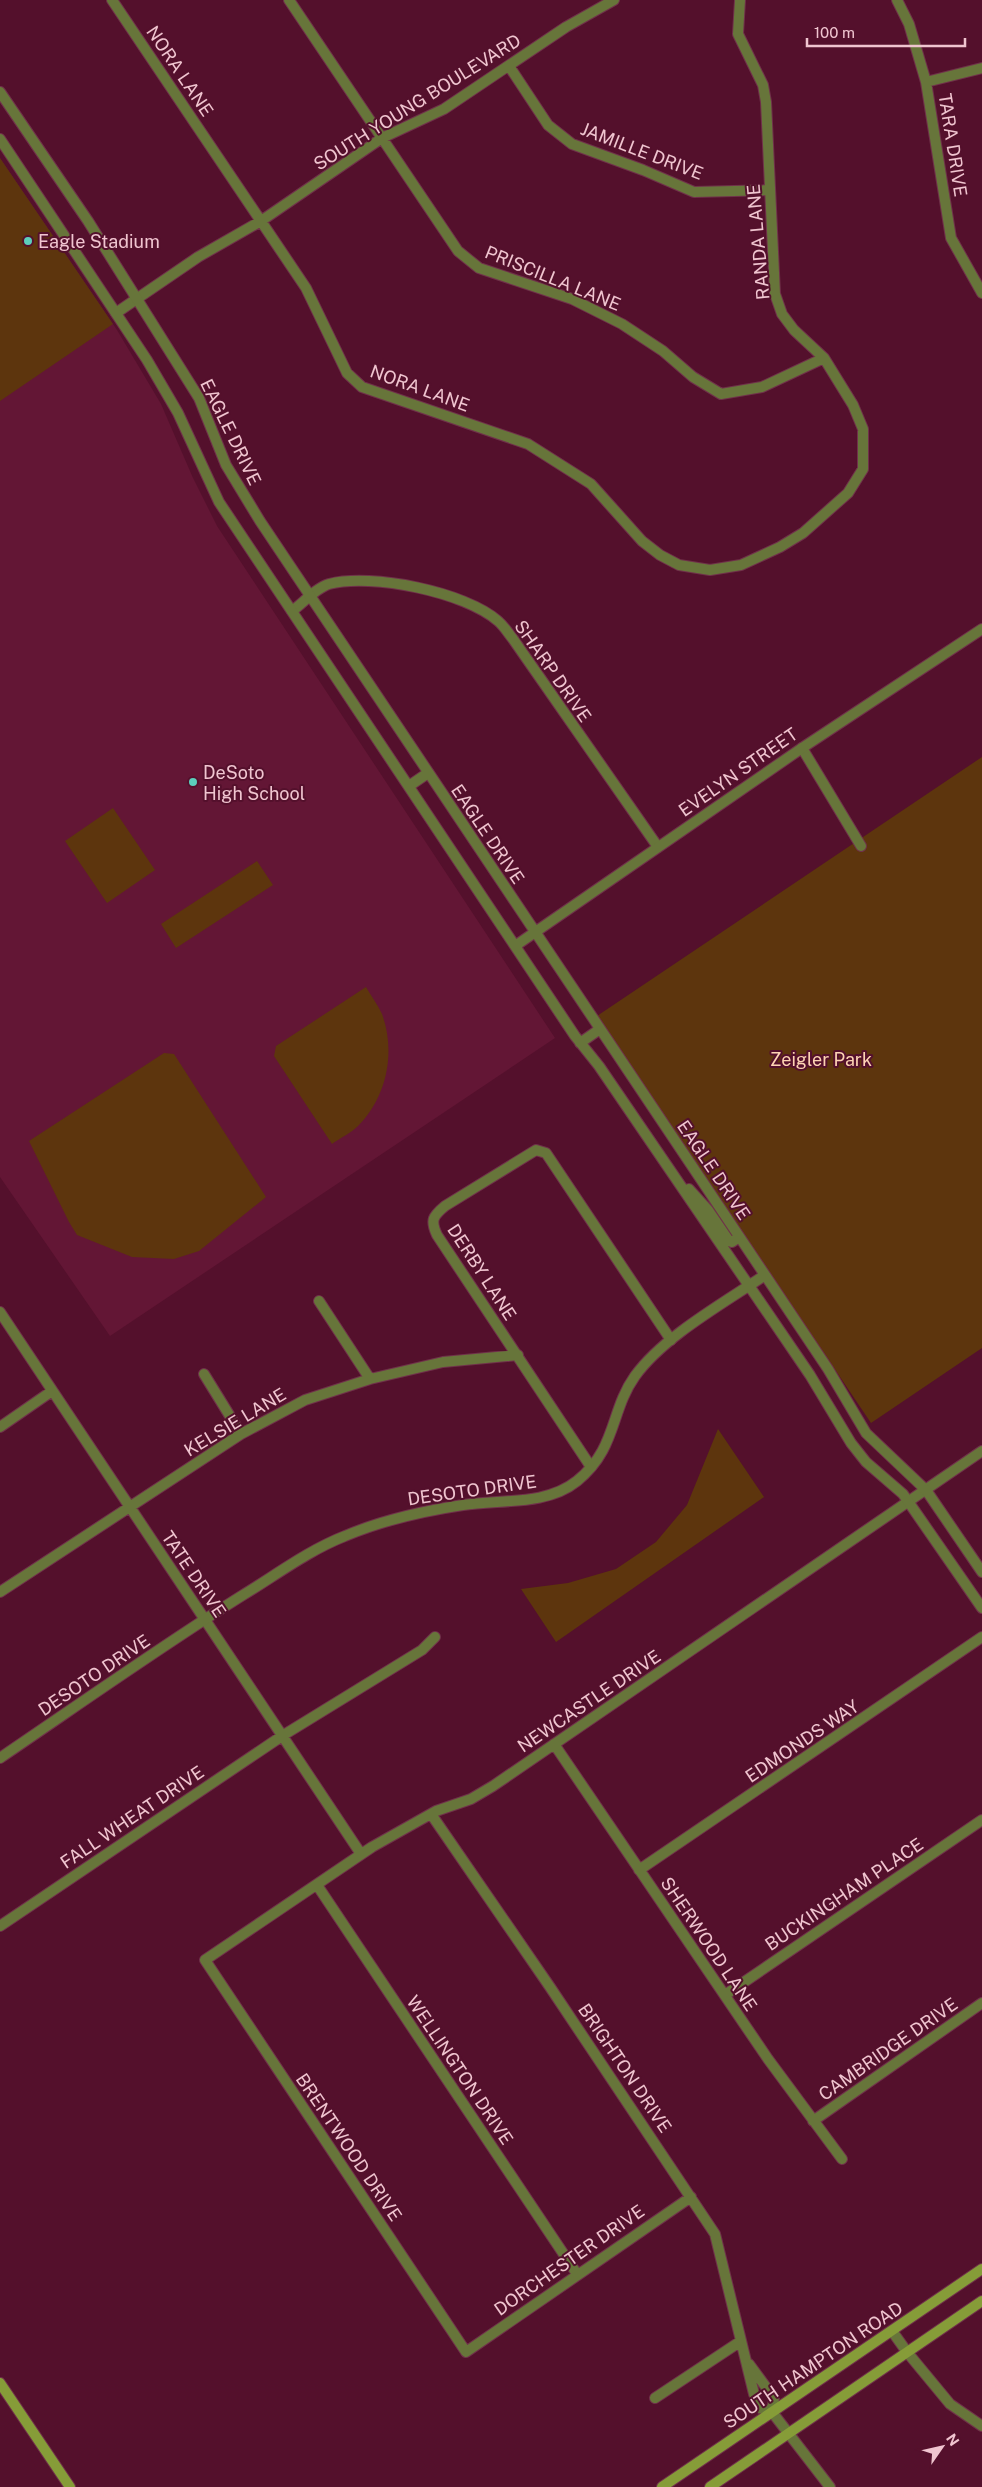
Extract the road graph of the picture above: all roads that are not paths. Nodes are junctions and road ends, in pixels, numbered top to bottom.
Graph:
1 (112, 0) edge
2 (288, 0) edge
3 (614, 0) edge
4 (740, 0) edge
5 (897, 0) edge
6 (509, 66) junction
7 (982, 68) edge
8 (926, 82) junction
9 (0, 92) edge
10 (382, 138) junction
11 (0, 139) edge
12 (770, 190) junction
13 (261, 221) junction
14 (982, 293) edge
15 (138, 299) junction
16 (116, 313) junction
17 (824, 358) junction
18 (832, 509) joint
19 (310, 596) junction
20 (292, 611) junction
21 (982, 629) edge
22 (802, 748) junction
23 (428, 773) junction
24 (409, 786) junction
25 (862, 846) dead end
26 (658, 847) junction
27 (534, 933) junction
28 (515, 946) junction
29 (600, 1029) junction
30 (580, 1042) junction
31 (665, 1162) junction
32 (739, 1237) junction
33 (765, 1275) junction
34 (749, 1286) junction
35 (318, 1301) dead end
36 (0, 1312) edge
37 (671, 1340) junction
38 (518, 1355) junction
39 (204, 1374) dead end
40 (370, 1379) junction
41 (52, 1392) junction
42 (0, 1427) edge
43 (866, 1433) junction
44 (241, 1434) junction
45 (851, 1443) junction
46 (982, 1451) edge
47 (591, 1467) junction
48 (926, 1490) junction
49 (909, 1502) junction
50 (129, 1506) junction
51 (982, 1572) edge
52 (0, 1592) edge
53 (982, 1608) edge
54 (205, 1619) junction
55 (435, 1637) dead end
56 (982, 1637) edge
57 (282, 1736) junction
58 (554, 1744) junction
59 (0, 1758) edge
60 (431, 1814) junction
61 (982, 1820) edge
62 (361, 1854) junction
63 (639, 1870) junction
64 (316, 1885) junction
65 (0, 1926) edge
66 (205, 1960) joint
67 (725, 1995) junction
68 (982, 2003) edge
69 (812, 2121) junction
70 (842, 2159) dead end
71 (691, 2196) junction
72 (982, 2269) edge
73 (577, 2274) junction
74 (982, 2301) edge
75 (892, 2330) junction
76 (740, 2341) junction
77 (466, 2352) joint
78 (907, 2352) junction
79 (747, 2361) junction
80 (0, 2383) edge
81 (655, 2398) dead end
82 (772, 2412) junction
83 (982, 2426) edge
84 (787, 2434) junction
85 (70, 2487) edge
86 (662, 2487) edge
87 (710, 2487) edge
88 (830, 2487) edge

1 - 13 street, NORA LANE
2 - 10 street, PRISCILLA LANE
3 - 6 street, SOUTH YOUNG BOULEVARD
4 - 12 street, RANDA LANE
5 - 8 street, TARA DRIVE
6 - 10 street, SOUTH YOUNG BOULEVARD
6 - 12 street, JAMILLE DRIVE
7 - 8 street
8 - 14 street, TARA DRIVE
9 - 15 street, EAGLE DRIVE
10 - 13 street, SOUTH YOUNG BOULEVARD
10 - 17 street, PRISCILLA LANE
11 - 16 street, EAGLE DRIVE
12 - 17 street, RANDA LANE
13 - 15 street, SOUTH YOUNG BOULEVARD
13 - 18 street, NORA LANE
15 - 16 street, SOUTH YOUNG BOULEVARD
15 - 19 street, EAGLE DRIVE
16 - 20 street, EAGLE DRIVE
17 - 18 street, RANDA LANE
19 - 20 street, SHARP DRIVE
19 - 23 street, EAGLE DRIVE
19 - 26 street, SHARP DRIVE
20 - 24 street, EAGLE DRIVE
21 - 22 street, EVELYN STREET
22 - 25 street
22 - 26 street, EVELYN STREET
23 - 24 street
23 - 27 street, EAGLE DRIVE
24 - 28 street, EAGLE DRIVE
26 - 27 street, EVELYN STREET
27 - 28 street, EVELYN STREET
27 - 29 street, EAGLE DRIVE
28 - 30 street, EAGLE DRIVE
29 - 30 street
29 - 32 street, EAGLE DRIVE
30 - 31 street, EAGLE DRIVE
31 - 32 street
31 - 34 street, EAGLE DRIVE
32 - 33 street, EAGLE DRIVE
33 - 34 street, DESOTO DRIVE
33 - 43 street, EAGLE DRIVE
34 - 37 street, DESOTO DRIVE
34 - 45 street, EAGLE DRIVE
35 - 40 street
36 - 41 street, TATE DRIVE
37 - 38 street, DERBY LANE
37 - 47 street, DESOTO DRIVE
38 - 40 street, KELSIE LANE
38 - 47 street, DERBY LANE
39 - 44 street
40 - 44 street, KELSIE LANE
41 - 42 street
41 - 50 street, TATE DRIVE
43 - 45 street
43 - 48 street, EAGLE DRIVE
44 - 50 street, KELSIE LANE
45 - 49 street, EAGLE DRIVE
46 - 48 street, NEWCASTLE DRIVE
47 - 54 street, DESOTO DRIVE
48 - 49 street, NEWCASTLE DRIVE
48 - 51 street, EAGLE DRIVE
49 - 53 street, EAGLE DRIVE
49 - 58 street, NEWCASTLE DRIVE
50 - 52 street, KELSIE LANE
50 - 54 street, TATE DRIVE
54 - 57 street, TATE DRIVE
54 - 59 street, DESOTO DRIVE
55 - 57 street, FALL WHEAT DRIVE
56 - 63 street, EDMONDS WAY
57 - 62 street, TATE DRIVE
57 - 65 street, FALL WHEAT DRIVE
58 - 60 street, NEWCASTLE DRIVE
58 - 63 street, SHERWOOD LANE
60 - 62 street, NEWCASTLE DRIVE
60 - 71 street, BRIGHTON DRIVE
61 - 67 street, BUCKINGHAM PLACE
62 - 64 street, NEWCASTLE DRIVE
63 - 67 street, SHERWOOD LANE
64 - 66 street, NEWCASTLE DRIVE
64 - 73 street, WELLINGTON DRIVE
66 - 77 street, BRENTWOOD DRIVE
67 - 69 street, SHERWOOD LANE
68 - 69 street, CAMBRIDGE DRIVE
69 - 70 street, SHERWOOD LANE
71 - 73 street, DORCHESTER DRIVE
71 - 76 street, BRIGHTON DRIVE
72 - 75 main road, SOUTH HAMPTON ROAD
73 - 77 street, DORCHESTER DRIVE
74 - 78 main road
75 - 78 street
75 - 82 main road, SOUTH HAMPTON ROAD
76 - 79 street, BRIGHTON DRIVE
76 - 81 street
78 - 83 street
78 - 84 main road
79 - 82 street, BRIGHTON DRIVE
79 - 82 street, BRIGHTON DRIVE
80 - 85 main road
82 - 84 street
82 - 86 main road, SOUTH HAMPTON ROAD
84 - 87 main road
84 - 88 street

